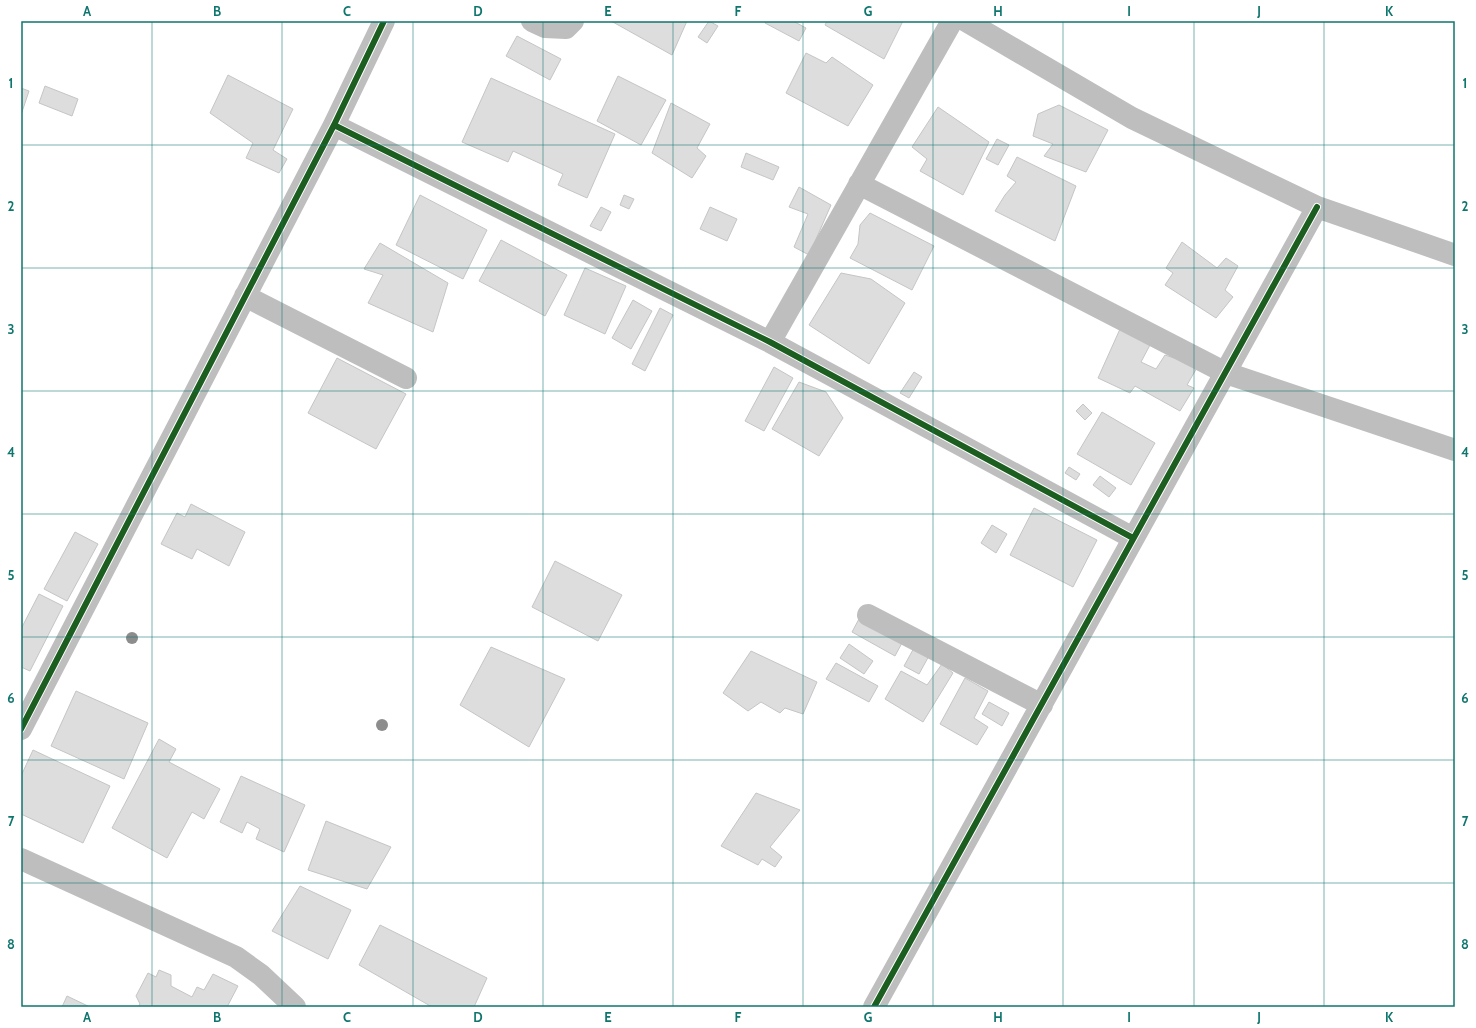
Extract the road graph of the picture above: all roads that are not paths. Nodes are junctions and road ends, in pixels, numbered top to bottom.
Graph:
1 (384, 21) edge
2 (532, 21) edge
3 (573, 21) edge
4 (952, 21) edge
5 (966, 21) edge
6 (334, 125) junction
7 (859, 184) junction
8 (1317, 206) junction
9 (1455, 255) edge
10 (245, 296) junction
11 (770, 342) junction
12 (1226, 373) junction
13 (406, 378) dead end
14 (1455, 450) edge
15 (1133, 538) junction
16 (868, 615) dead end
17 (1042, 705) junction
18 (21, 729) edge
19 (21, 859) edge
20 (295, 1007) edge
21 (874, 1007) edge

1 - 6 street
2 - 3 street
4 - 7 street
5 - 8 street
6 - 10 street
6 - 11 street
7 - 11 street
7 - 12 street
8 - 9 street
8 - 12 street
10 - 13 street
10 - 18 street
11 - 15 street
12 - 14 street
12 - 15 street
15 - 17 street
16 - 17 street
17 - 21 street
19 - 20 street

